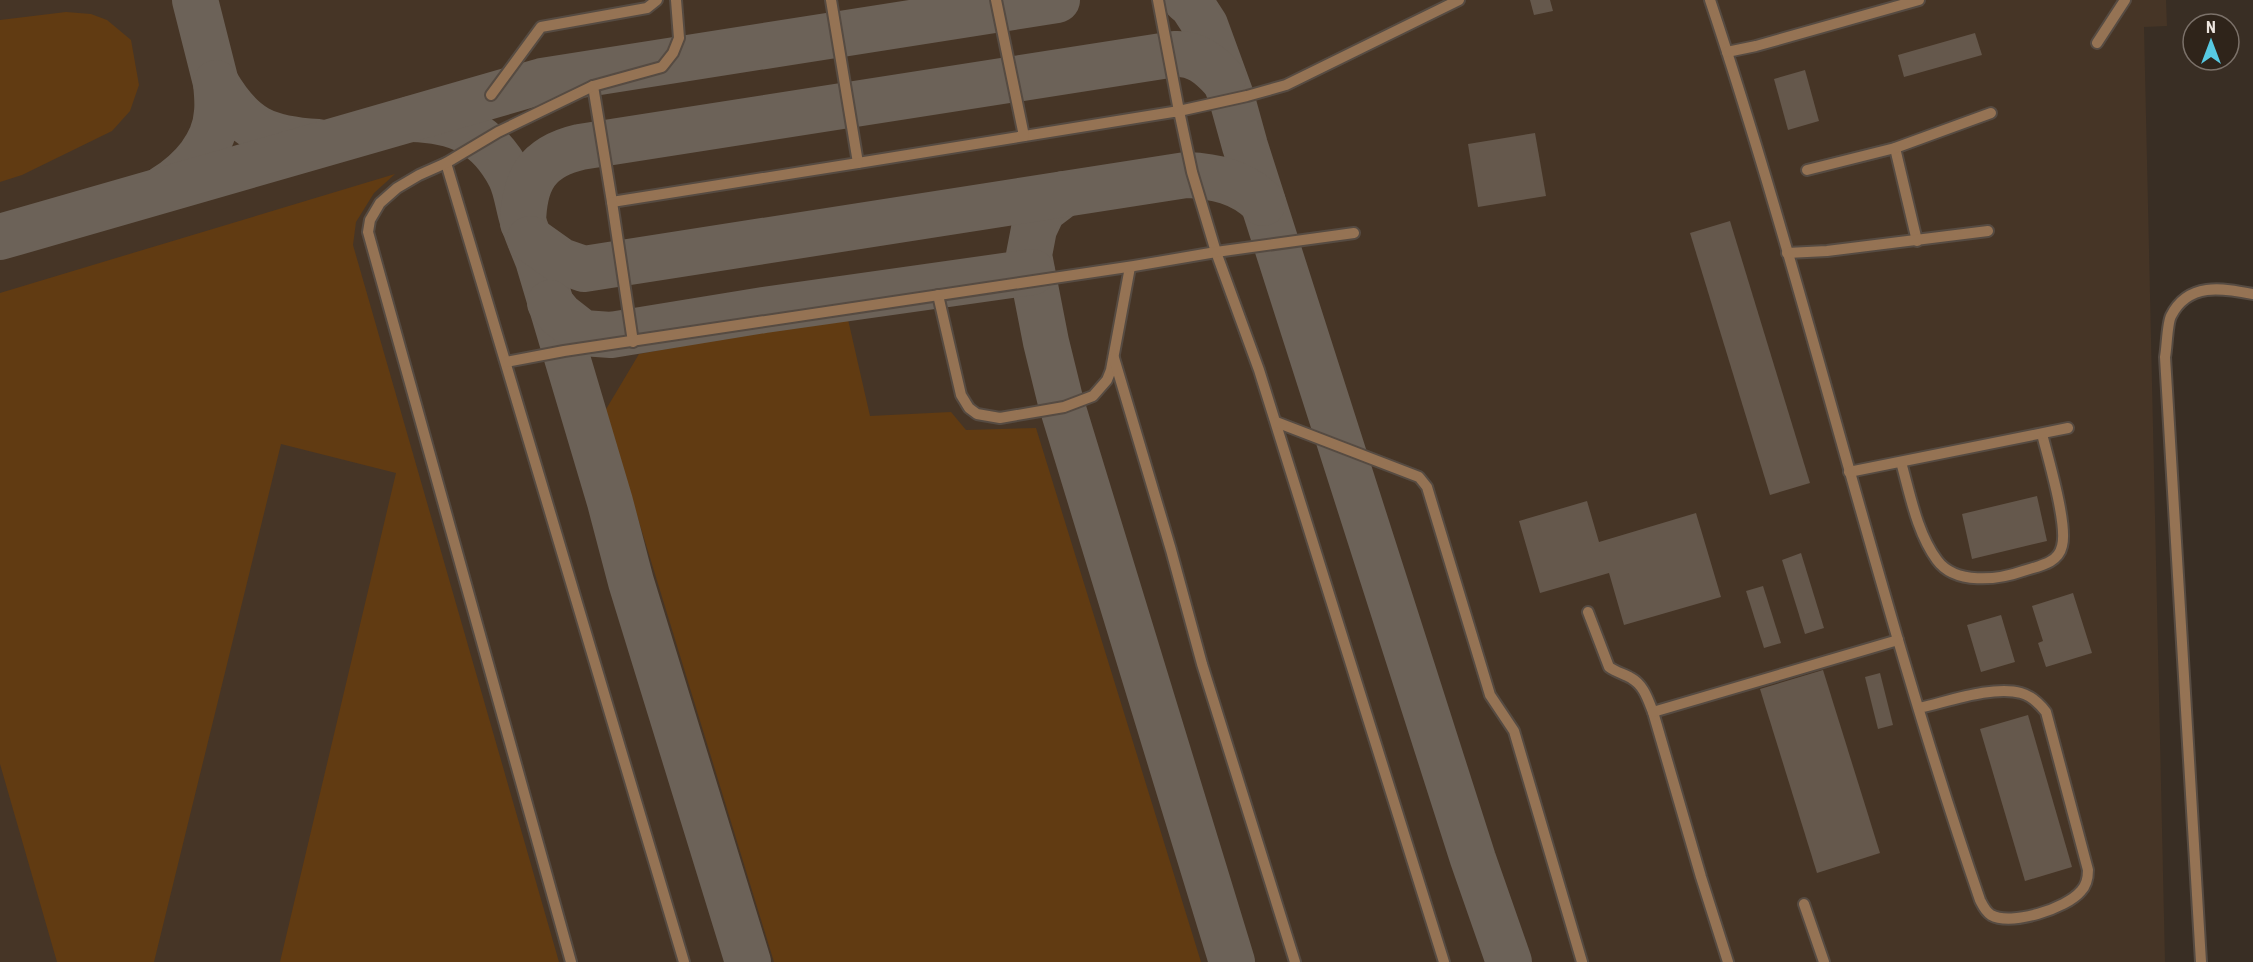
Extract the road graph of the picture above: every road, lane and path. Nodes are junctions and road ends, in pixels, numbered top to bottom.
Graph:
1 (657, 0) edge
2 (676, 0) edge
3 (831, 0) edge
4 (996, 0) edge
5 (1158, 0) edge
6 (1459, 0) edge
7 (1710, 0) edge
8 (1920, 0) edge
9 (2125, 0) edge
10 (2097, 43) dead end
11 (1727, 52) junction
12 (593, 86) junction
13 (491, 95) dead end
14 (1179, 111) junction
15 (1991, 113) dead end
16 (1024, 136) junction
17 (1895, 148) junction
18 (446, 163) junction
19 (858, 163) junction
20 (1807, 170) dead end
21 (612, 202) junction
22 (1988, 231) dead end
23 (1354, 233) dead end
24 (1917, 241) junction
25 (1216, 252) junction
26 (1787, 254) junction
27 (1130, 267) junction
28 (2253, 294) edge
29 (938, 295) junction
30 (633, 342) junction
31 (1114, 358) junction
32 (506, 362) junction
33 (1276, 422) junction
34 (2068, 428) dead end
35 (2042, 434) junction
36 (1901, 462) junction
37 (1849, 472) junction
38 (1588, 612) dead end
39 (1898, 640) junction
40 (1919, 708) junction
41 (1653, 712) junction
42 (1804, 904) dead end
43 (571, 962) edge
44 (684, 962) edge
45 (1295, 962) edge
46 (1444, 962) edge
47 (1582, 962) edge
48 (1728, 962) edge
49 (1824, 962) edge
50 (2201, 962) edge

1 - 13 lane
2 - 12 lane
3 - 19 lane
4 - 16 lane
5 - 14 lane
6 - 14 lane
7 - 11 lane
8 - 11 lane
9 - 10 lane
11 - 26 lane
12 - 18 lane
12 - 21 lane
14 - 16 lane
14 - 25 lane
15 - 17 lane
16 - 19 lane
17 - 20 lane
17 - 24 lane
18 - 32 lane
18 - 43 lane
19 - 21 lane
21 - 30 lane
22 - 24 lane
23 - 25 lane
24 - 26 lane
25 - 27 lane
25 - 33 lane
26 - 37 lane
27 - 29 lane
27 - 31 lane
28 - 50 lane
29 - 30 lane
29 - 31 lane
30 - 32 lane
31 - 45 lane
32 - 44 lane
33 - 46 lane
33 - 47 lane
34 - 35 lane
35 - 36 lane
35 - 36 lane
36 - 37 lane
37 - 39 lane
38 - 41 lane
39 - 40 lane
39 - 41 lane
40 - 40 lane
41 - 48 lane
42 - 49 lane

